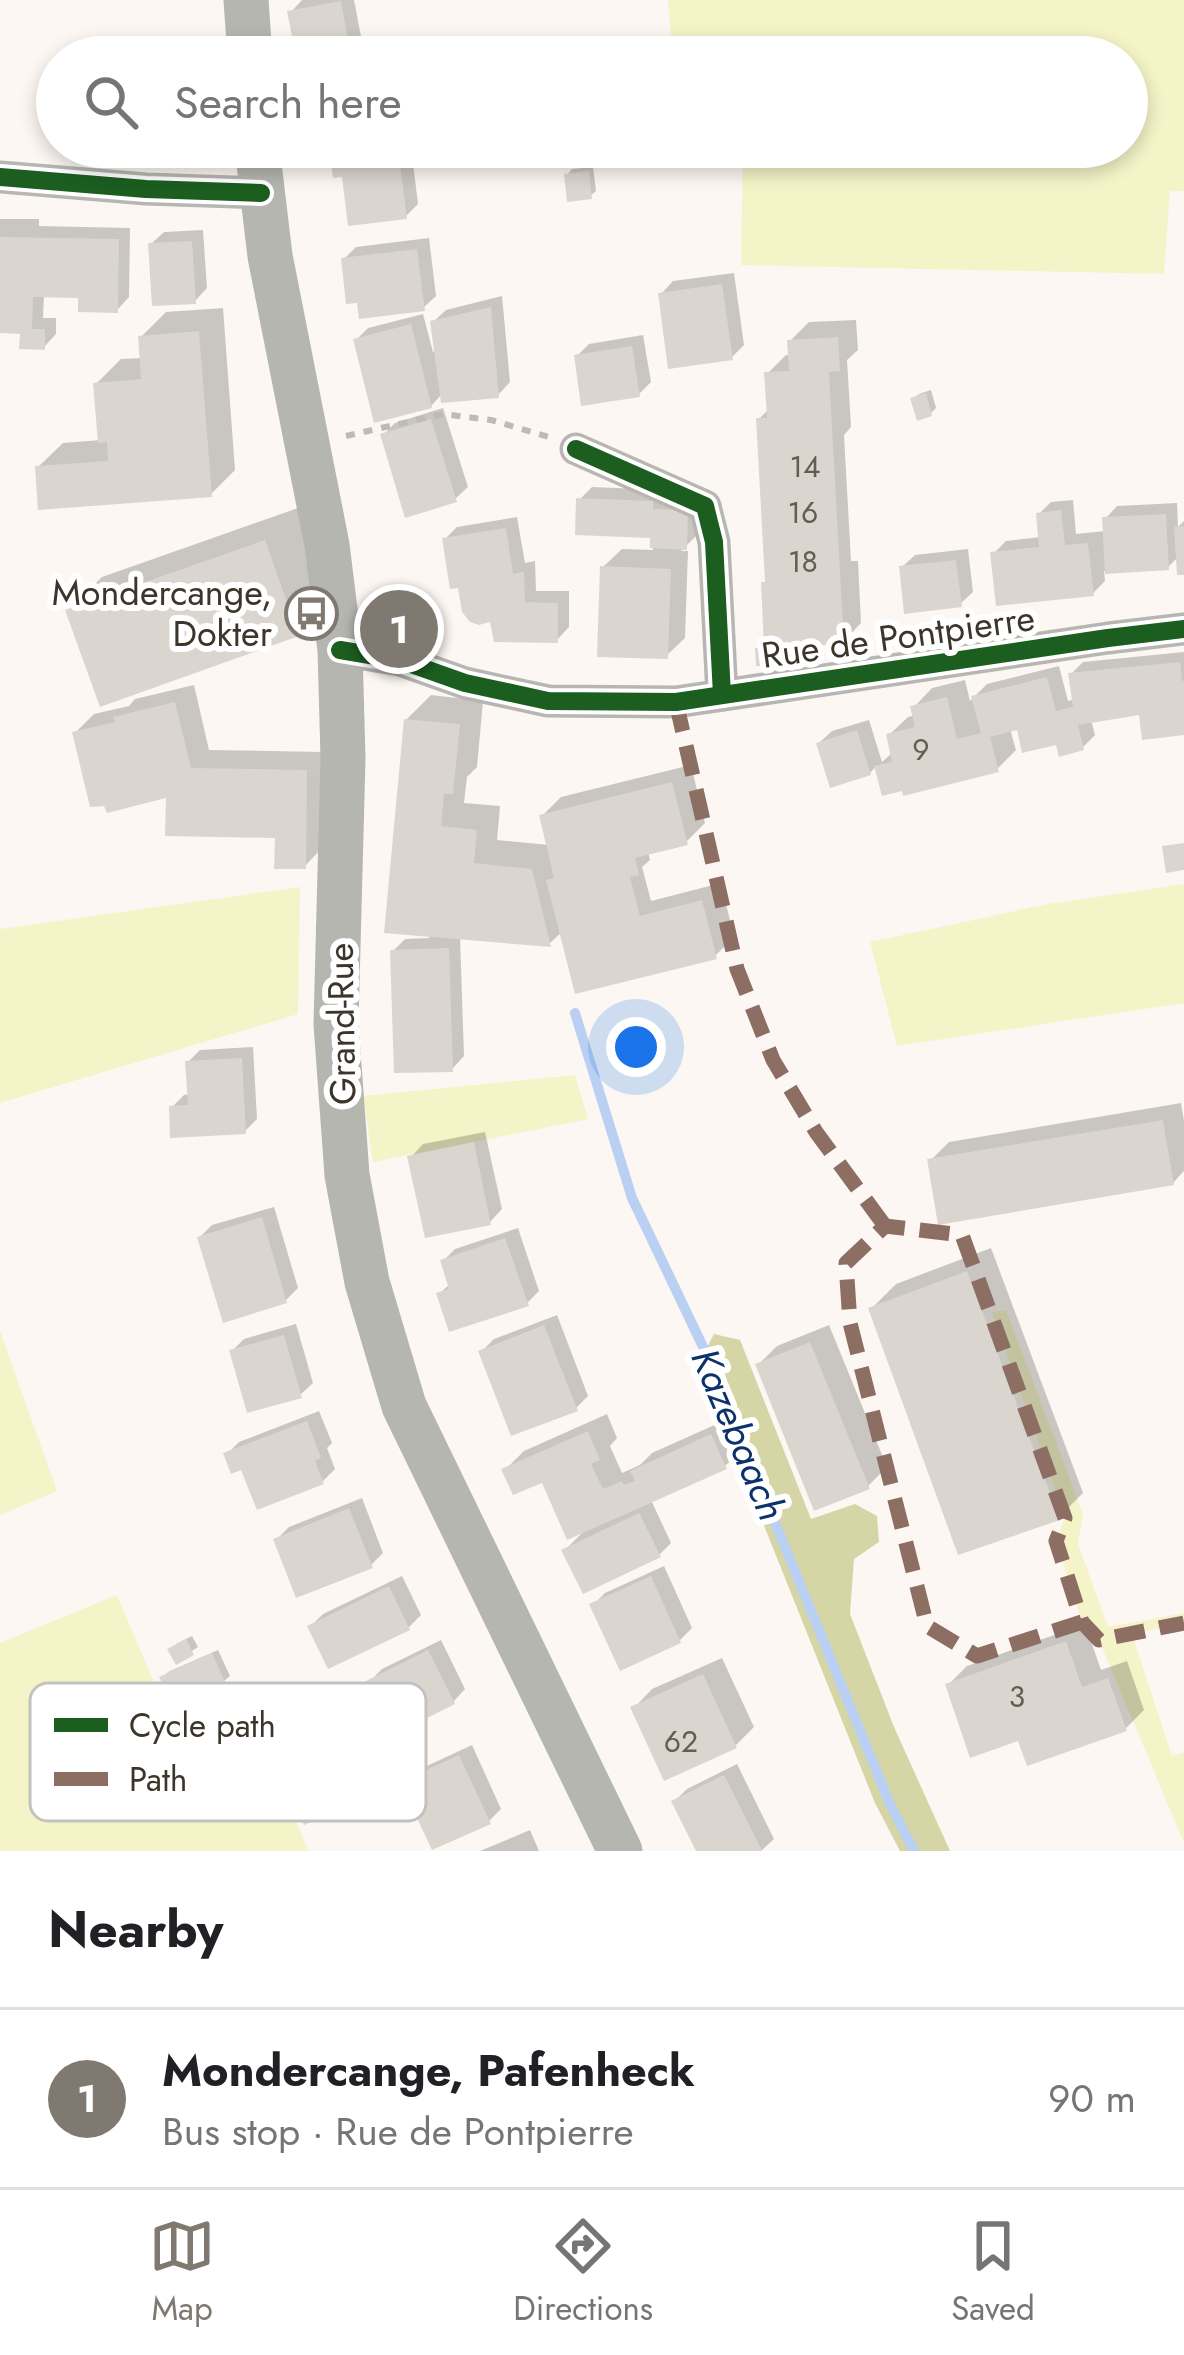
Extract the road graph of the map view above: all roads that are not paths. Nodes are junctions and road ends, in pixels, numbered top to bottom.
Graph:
1 (245, 0) edge
2 (248, 36) edge
3 (259, 168) edge
4 (0, 177) edge
5 (261, 193) junction
6 (576, 449) road end
7 (1184, 629) edge
8 (340, 650) junction
9 (722, 695) junction
10 (620, 1851) edge

1 - 2 main road
3 - 5 main road, Grand-Rue
4 - 5 street
5 - 8 main road, Grand-Rue
6 - 9 street
7 - 9 street, Rue de Pontpierre
8 - 9 street, Rue de Pontpierre
8 - 10 main road, Grand-Rue

